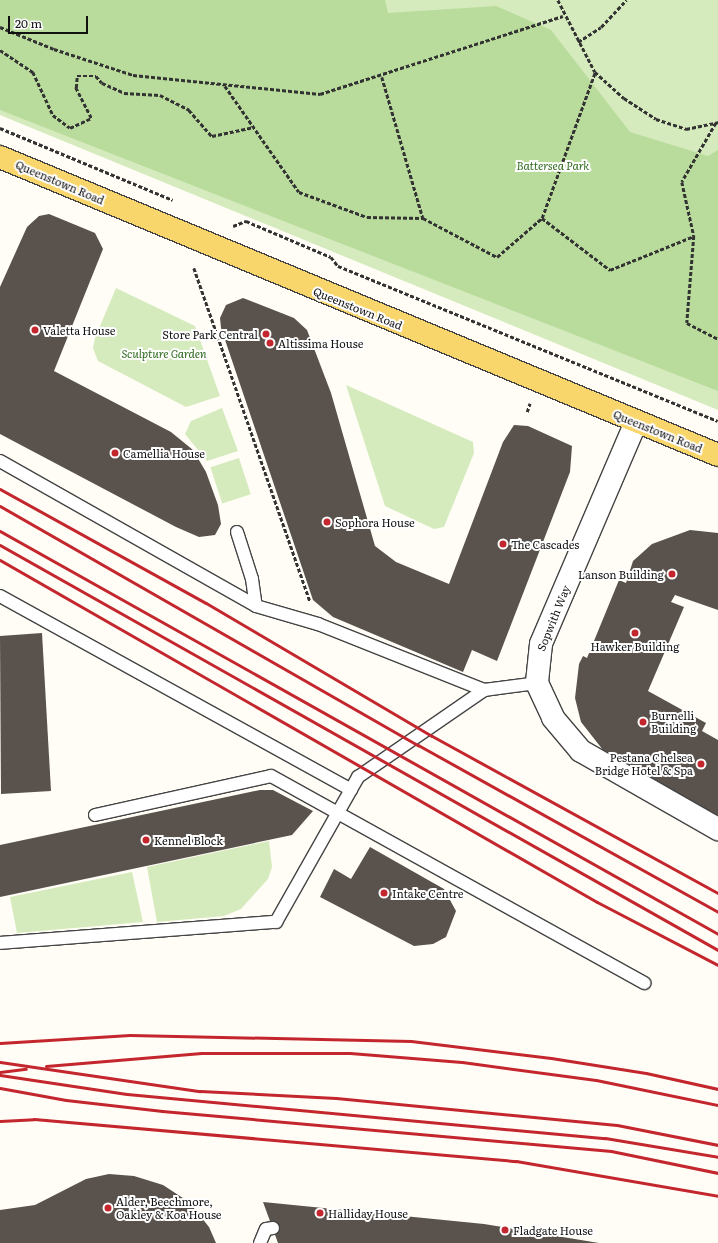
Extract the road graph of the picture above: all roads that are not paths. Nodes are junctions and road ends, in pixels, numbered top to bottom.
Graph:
1 (0, 157) edge
2 (636, 422) junction
3 (718, 455) edge
4 (0, 461) edge
5 (237, 532) dead end
6 (0, 596) edge
7 (256, 606) junction
8 (536, 683) junction
9 (484, 690) junction
10 (350, 790) junction
11 (338, 812) junction
12 (95, 815) dead end
13 (718, 829) edge
14 (0, 943) edge
15 (645, 983) dead end
16 (273, 1228) dead end
17 (260, 1243) edge

1 - 2 main road, Queenstown Road
2 - 3 main road, Queenstown Road
2 - 8 street, Sopwith Way
4 - 7 lane
5 - 7 lane
6 - 10 lane
7 - 9 lane
8 - 9 lane
8 - 13 street
9 - 10 lane
10 - 11 lane
11 - 12 lane
11 - 14 lane
11 - 15 lane
16 - 17 lane

